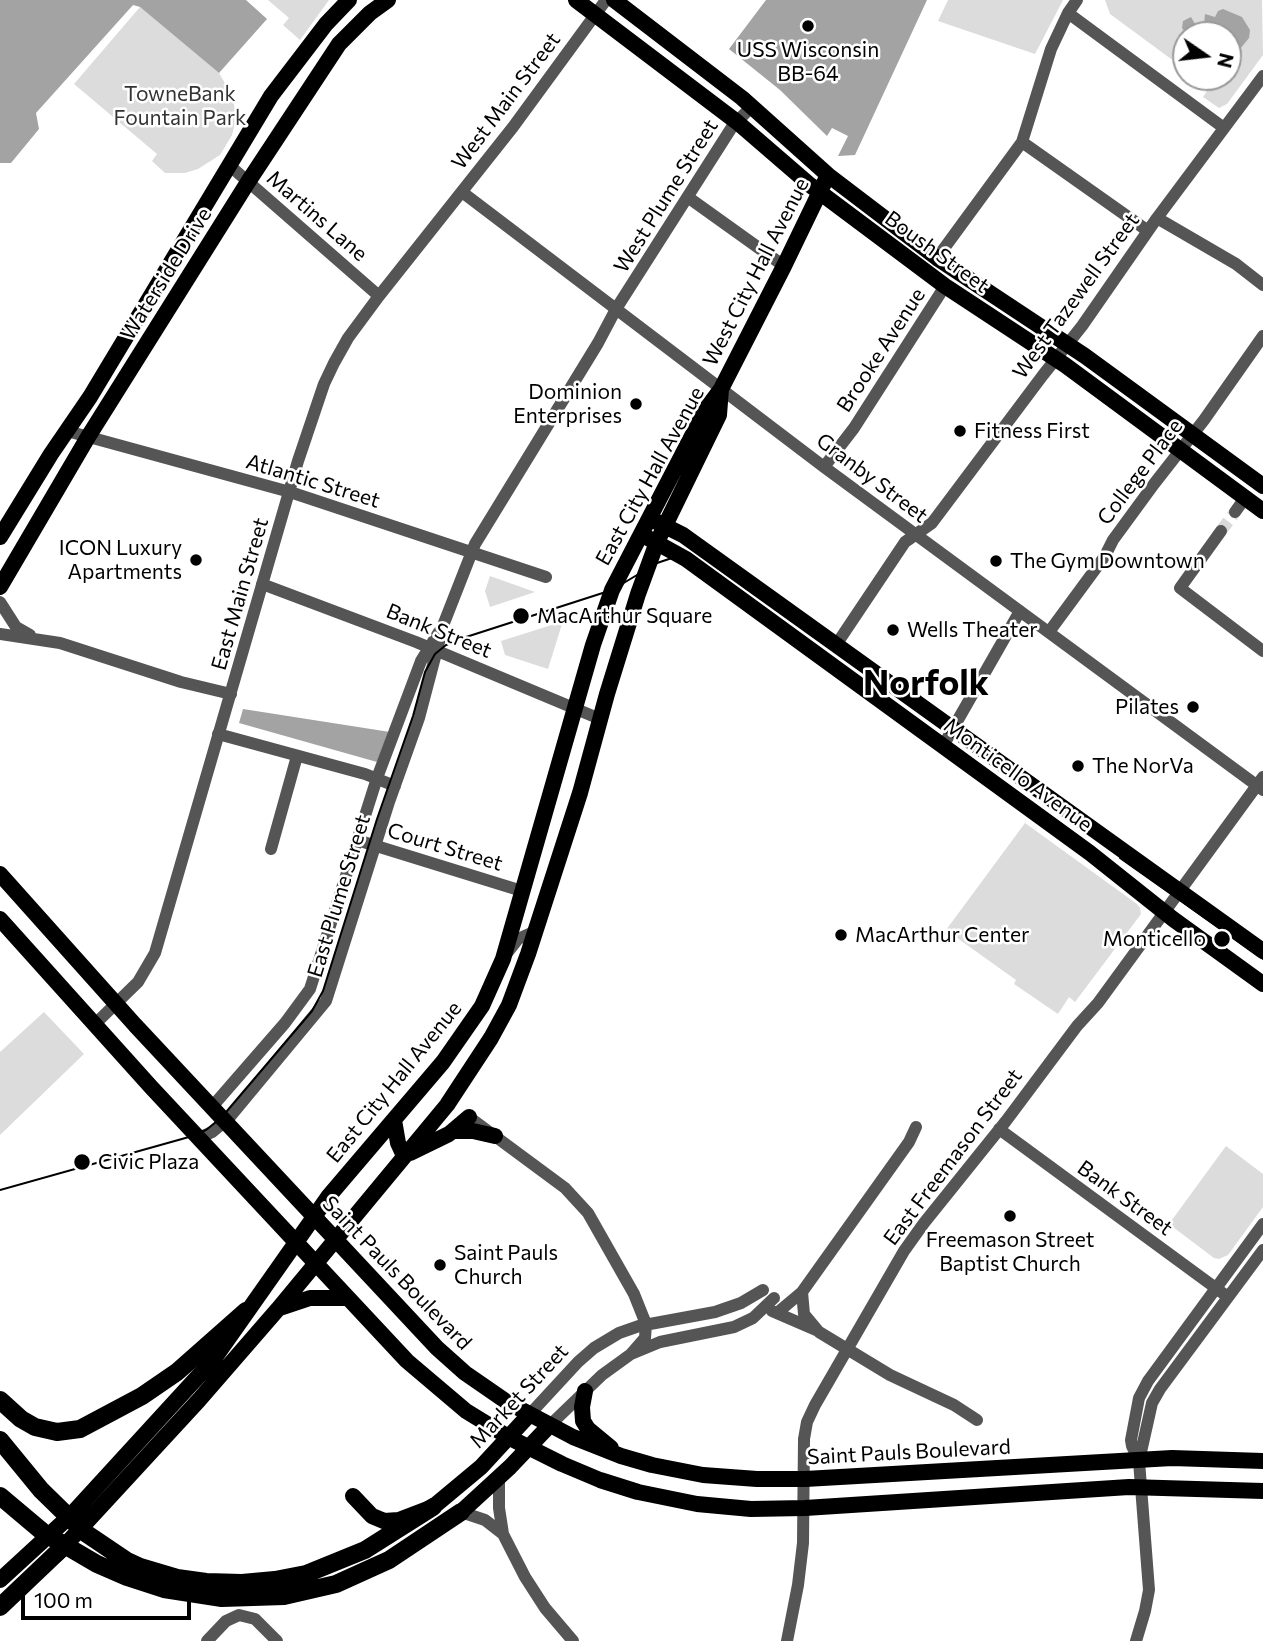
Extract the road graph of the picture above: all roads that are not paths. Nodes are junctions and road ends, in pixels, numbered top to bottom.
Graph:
1 (349, 0) edge
2 (388, 0) edge
3 (576, 0) edge
4 (614, 0) edge
5 (1077, 0) edge
6 (601, 6) edge
7 (1068, 13) junction
8 (1263, 76) edge
9 (752, 106) junction
10 (737, 122) junction
11 (1224, 128) junction
12 (1022, 142) junction
13 (229, 165) junction
14 (828, 175) junction
15 (248, 182) junction
16 (462, 192) junction
17 (820, 192) junction
18 (689, 198) junction
19 (203, 208) junction
20 (1157, 218) junction
21 (1148, 231) junction
22 (215, 235) junction
23 (937, 258) junction
24 (784, 266) junction
25 (1263, 285) edge
26 (944, 286) junction
27 (379, 296) junction
28 (616, 309) junction
29 (1263, 336) edge
30 (1067, 345) junction
31 (1055, 359) junction
32 (721, 388) junction
33 (67, 431) junction
34 (1193, 434) junction
35 (88, 437) junction
36 (1180, 450) junction
37 (824, 467) junction
38 (1263, 486) edge
39 (289, 492) junction
40 (1245, 498) junction
41 (1263, 511) edge
42 (1235, 512) tunnel mouth
43 (649, 518) junction
44 (665, 526) junction
45 (1221, 531) tunnel mouth
46 (640, 534) junction
47 (916, 536) junction
48 (0, 537) edge
49 (657, 542) junction
50 (471, 552) junction
51 (545, 577) dead end
52 (262, 584) junction
53 (0, 587) edge
54 (0, 602) edge
55 (1020, 611) junction
56 (1049, 632) junction
57 (0, 634) edge
58 (36, 639) junction
59 (836, 645) junction
60 (434, 649) junction
61 (1263, 651) edge
62 (231, 694) junction
63 (575, 708) junction
64 (600, 719) junction
65 (953, 729) junction
66 (218, 734) junction
67 (943, 746) junction
68 (297, 756) junction
69 (377, 778) junction
70 (1261, 784) edge
71 (395, 786) junction
72 (357, 840) junction
73 (375, 846) junction
74 (271, 849) dead end
75 (0, 874) edge
76 (522, 891) junction
77 (1180, 891) junction
78 (32, 910) junction
79 (1165, 913) junction
80 (0, 919) edge
81 (536, 931) junction
82 (15, 936) junction
83 (1263, 951) edge
84 (503, 959) junction
85 (1263, 984) edge
86 (116, 1005) junction
87 (94, 1025) junction
88 (211, 1108) junction
89 (469, 1117) joint
90 (394, 1120) junction
91 (224, 1122) junction
92 (916, 1127) dead end
93 (999, 1129) junction
94 (455, 1131) junction
95 (495, 1136) junction
96 (199, 1138) junction
97 (404, 1156) junction
98 (313, 1218) junction
99 (1263, 1224) edge
100 (334, 1240) junction
101 (296, 1241) junction
102 (1263, 1250) edge
103 (315, 1263) junction
104 (1216, 1288) junction
105 (763, 1290) dead end
106 (802, 1293) junction
107 (1228, 1297) junction
108 (347, 1298) junction
109 (774, 1298) dead end
110 (278, 1309) junction
111 (246, 1311) junction
112 (771, 1311) junction
113 (646, 1324) junction
114 (819, 1332) junction
115 (847, 1350) junction
116 (631, 1354) junction
117 (585, 1391) junction
118 (0, 1400) edge
119 (529, 1415) junction
120 (977, 1419) dead end
121 (550, 1426) junction
122 (510, 1438) junction
123 (0, 1440) edge
124 (528, 1448) junction
125 (621, 1456) junction
126 (1139, 1461) junction
127 (1263, 1461) edge
128 (499, 1477) junction
129 (805, 1479) junction
130 (1142, 1486) junction
131 (1263, 1491) edge
132 (0, 1496) edge
133 (353, 1496) dead end
134 (433, 1507) junction
135 (805, 1508) junction
136 (461, 1512) junction
137 (503, 1534) junction
138 (62, 1548) junction
139 (0, 1580) edge
140 (0, 1607) edge
141 (0, 1618) edge
142 (210, 1638) edge
143 (565, 1638) edge
144 (277, 1641) edge
145 (787, 1641) edge
146 (1136, 1641) edge

1 - 13 main road, Waterside Drive
2 - 15 main road, Waterside Drive
3 - 6 main road
4 - 9 main road, Boush Street
5 - 7 street
6 - 10 main road, Boush Street
6 - 16 street, West Main Street
7 - 11 street
7 - 12 street
8 - 11 street, West Tazewell Street
9 - 10 street, West Plume Street
9 - 14 main road, Boush Street
10 - 17 main road, Boush Street
10 - 18 street, West Plume Street
11 - 20 street, West Tazewell Street
12 - 21 street
12 - 23 street
13 - 15 street, Martins Lane
13 - 19 main road, Waterside Drive
14 - 17 main road, West City Hall Avenue
14 - 23 main road, Boush Street
15 - 22 main road, Waterside Drive
15 - 27 street, Martins Lane
16 - 27 street, East Main Street
16 - 28 street, Granby Street
17 - 24 main road, West City Hall Avenue
17 - 26 main road, Boush Street
18 - 24 street
18 - 28 street, West Plume Street
19 - 22 main road
19 - 33 main road, Waterside Drive
20 - 21 street, West Tazewell Street
20 - 25 street
21 - 30 street, West Tazewell Street
22 - 35 main road, Waterside Drive
23 - 30 main road, Boush Street
24 - 32 main road, West City Hall Avenue
26 - 31 main road, Boush Street
26 - 37 street, Brooke Avenue
27 - 39 street, East Main Street
28 - 32 street, Granby Street
28 - 50 street, East Plume Street
29 - 34 street, College Place
30 - 31 street, West Tazewell Street
30 - 34 main road, Boush Street
31 - 36 main road, Boush Street
31 - 47 street, West Tazewell Street
32 - 37 street, Granby Street
32 - 43 main road, East City Hall Avenue
32 - 44 main road, East City Hall Avenue
33 - 35 street, Atlantic Street
33 - 48 main road, Waterside Drive
34 - 36 street, College Place
34 - 38 main road, Boush Street
35 - 39 street, Atlantic Street
35 - 53 main road, Waterside Drive
36 - 40 main road, Boush Street
36 - 56 street, College Place
37 - 47 street, Granby Street
39 - 50 street, Atlantic Street
39 - 52 street, East Main Street
40 - 41 main road, Boush Street
40 - 42 street
43 - 44 main road, Monticello Avenue
43 - 46 main road, East City Hall Avenue
44 - 49 main road, East City Hall Avenue
44 - 59 main road, Monticello Avenue
45 - 61 street
46 - 49 main road, Monticello Avenue
46 - 63 main road, East City Hall Avenue
47 - 55 street, Granby Street
47 - 59 street, West Tazewell Street
49 - 64 main road, East City Hall Avenue
49 - 67 main road, Monticello Avenue
50 - 51 street, Atlantic Street
50 - 60 street, East Plume Street
52 - 60 street, Bank Street
52 - 62 street, East Main Street
54 - 58 street
55 - 56 street, Granby Street
55 - 65 street
56 - 70 street, Granby Street
57 - 58 street
58 - 62 street
59 - 65 main road, Monticello Avenue
60 - 63 street, Bank Street
60 - 69 street, East Plume Street
60 - 71 street, East Plume Street
62 - 66 street, East Main Street
63 - 64 street, Bank Street
63 - 76 main road, East City Hall Avenue
64 - 81 main road, East City Hall Avenue
65 - 67 street
65 - 77 main road, Monticello Avenue
66 - 68 street
66 - 86 street, East Main Street
67 - 79 main road, Monticello Avenue
68 - 69 street
68 - 74 street
69 - 71 street
69 - 72 street, East Plume Street
70 - 77 street, East Freemason Street
71 - 73 street, East Plume Street
72 - 73 street, Court Street
72 - 88 street, East Plume Street
73 - 76 street, Court Street
73 - 91 street, East Plume Street
75 - 78 main road, Saint Pauls Boulevard
76 - 84 main road, East City Hall Avenue
77 - 79 street, East Freemason Street
77 - 83 main road, Monticello Avenue
78 - 82 main road
78 - 86 main road, Saint Pauls Boulevard
79 - 85 main road, Monticello Avenue
79 - 93 street, East Freemason Street
80 - 82 main road
81 - 84 street
81 - 97 main road, East City Hall Avenue
82 - 87 main road
84 - 90 main road, East City Hall Avenue
86 - 87 street, East Main Street
86 - 88 main road, Saint Pauls Boulevard
87 - 96 main road
88 - 91 main road, Saint Pauls Boulevard
89 - 94 main road
89 - 95 street
90 - 97 main road
90 - 98 main road, East City Hall Avenue
91 - 96 street, East Plume Street
91 - 98 main road, Saint Pauls Boulevard
92 - 106 street
93 - 104 street, Bank Street
93 - 115 street, East Freemason Street
94 - 95 main road
94 - 97 main road
95 - 113 street
96 - 101 main road
97 - 100 main road, East City Hall Avenue
98 - 100 main road, Saint Pauls Boulevard
98 - 101 main road, East City Hall Avenue
99 - 104 street
100 - 103 main road, East City Hall Avenue
100 - 119 main road, Saint Pauls Boulevard
101 - 103 main road
101 - 111 main road, East City Hall Avenue
102 - 107 street
103 - 108 main road
103 - 110 main road, East City Hall Avenue
104 - 107 street, Bank Street
104 - 126 street
105 - 113 street, Market Street
106 - 112 street
106 - 114 street
107 - 126 street
108 - 110 main road
108 - 122 main road
109 - 112 street, Market Street
110 - 138 main road, East City Hall Avenue
111 - 118 highway
111 - 139 main road, East City Hall Avenue
112 - 114 street
112 - 116 street, Market Street
113 - 116 street
113 - 119 street, Market Street
114 - 115 street
115 - 120 street
115 - 129 street, East Freemason Street
116 - 117 street, Market Street
117 - 121 street, Market Street
117 - 125 main road
119 - 121 main road, Saint Pauls Boulevard
119 - 122 main road, Market Street
121 - 124 main road
121 - 125 main road, Saint Pauls Boulevard
122 - 124 main road
122 - 134 main road, Market Street
123 - 134 highway
124 - 128 main road
124 - 135 main road
125 - 129 main road, Saint Pauls Boulevard
126 - 127 main road, Saint Pauls Boulevard
126 - 129 main road, Saint Pauls Boulevard
126 - 130 street
128 - 136 main road
128 - 137 street
129 - 135 street, East Freemason Street
130 - 131 main road
130 - 135 main road
130 - 146 street
132 - 136 highway
133 - 134 main road, Market Street
135 - 145 street, East Freemason Street
136 - 137 street
137 - 143 street
138 - 140 highway
138 - 141 main road, East City Hall Avenue
142 - 144 street

